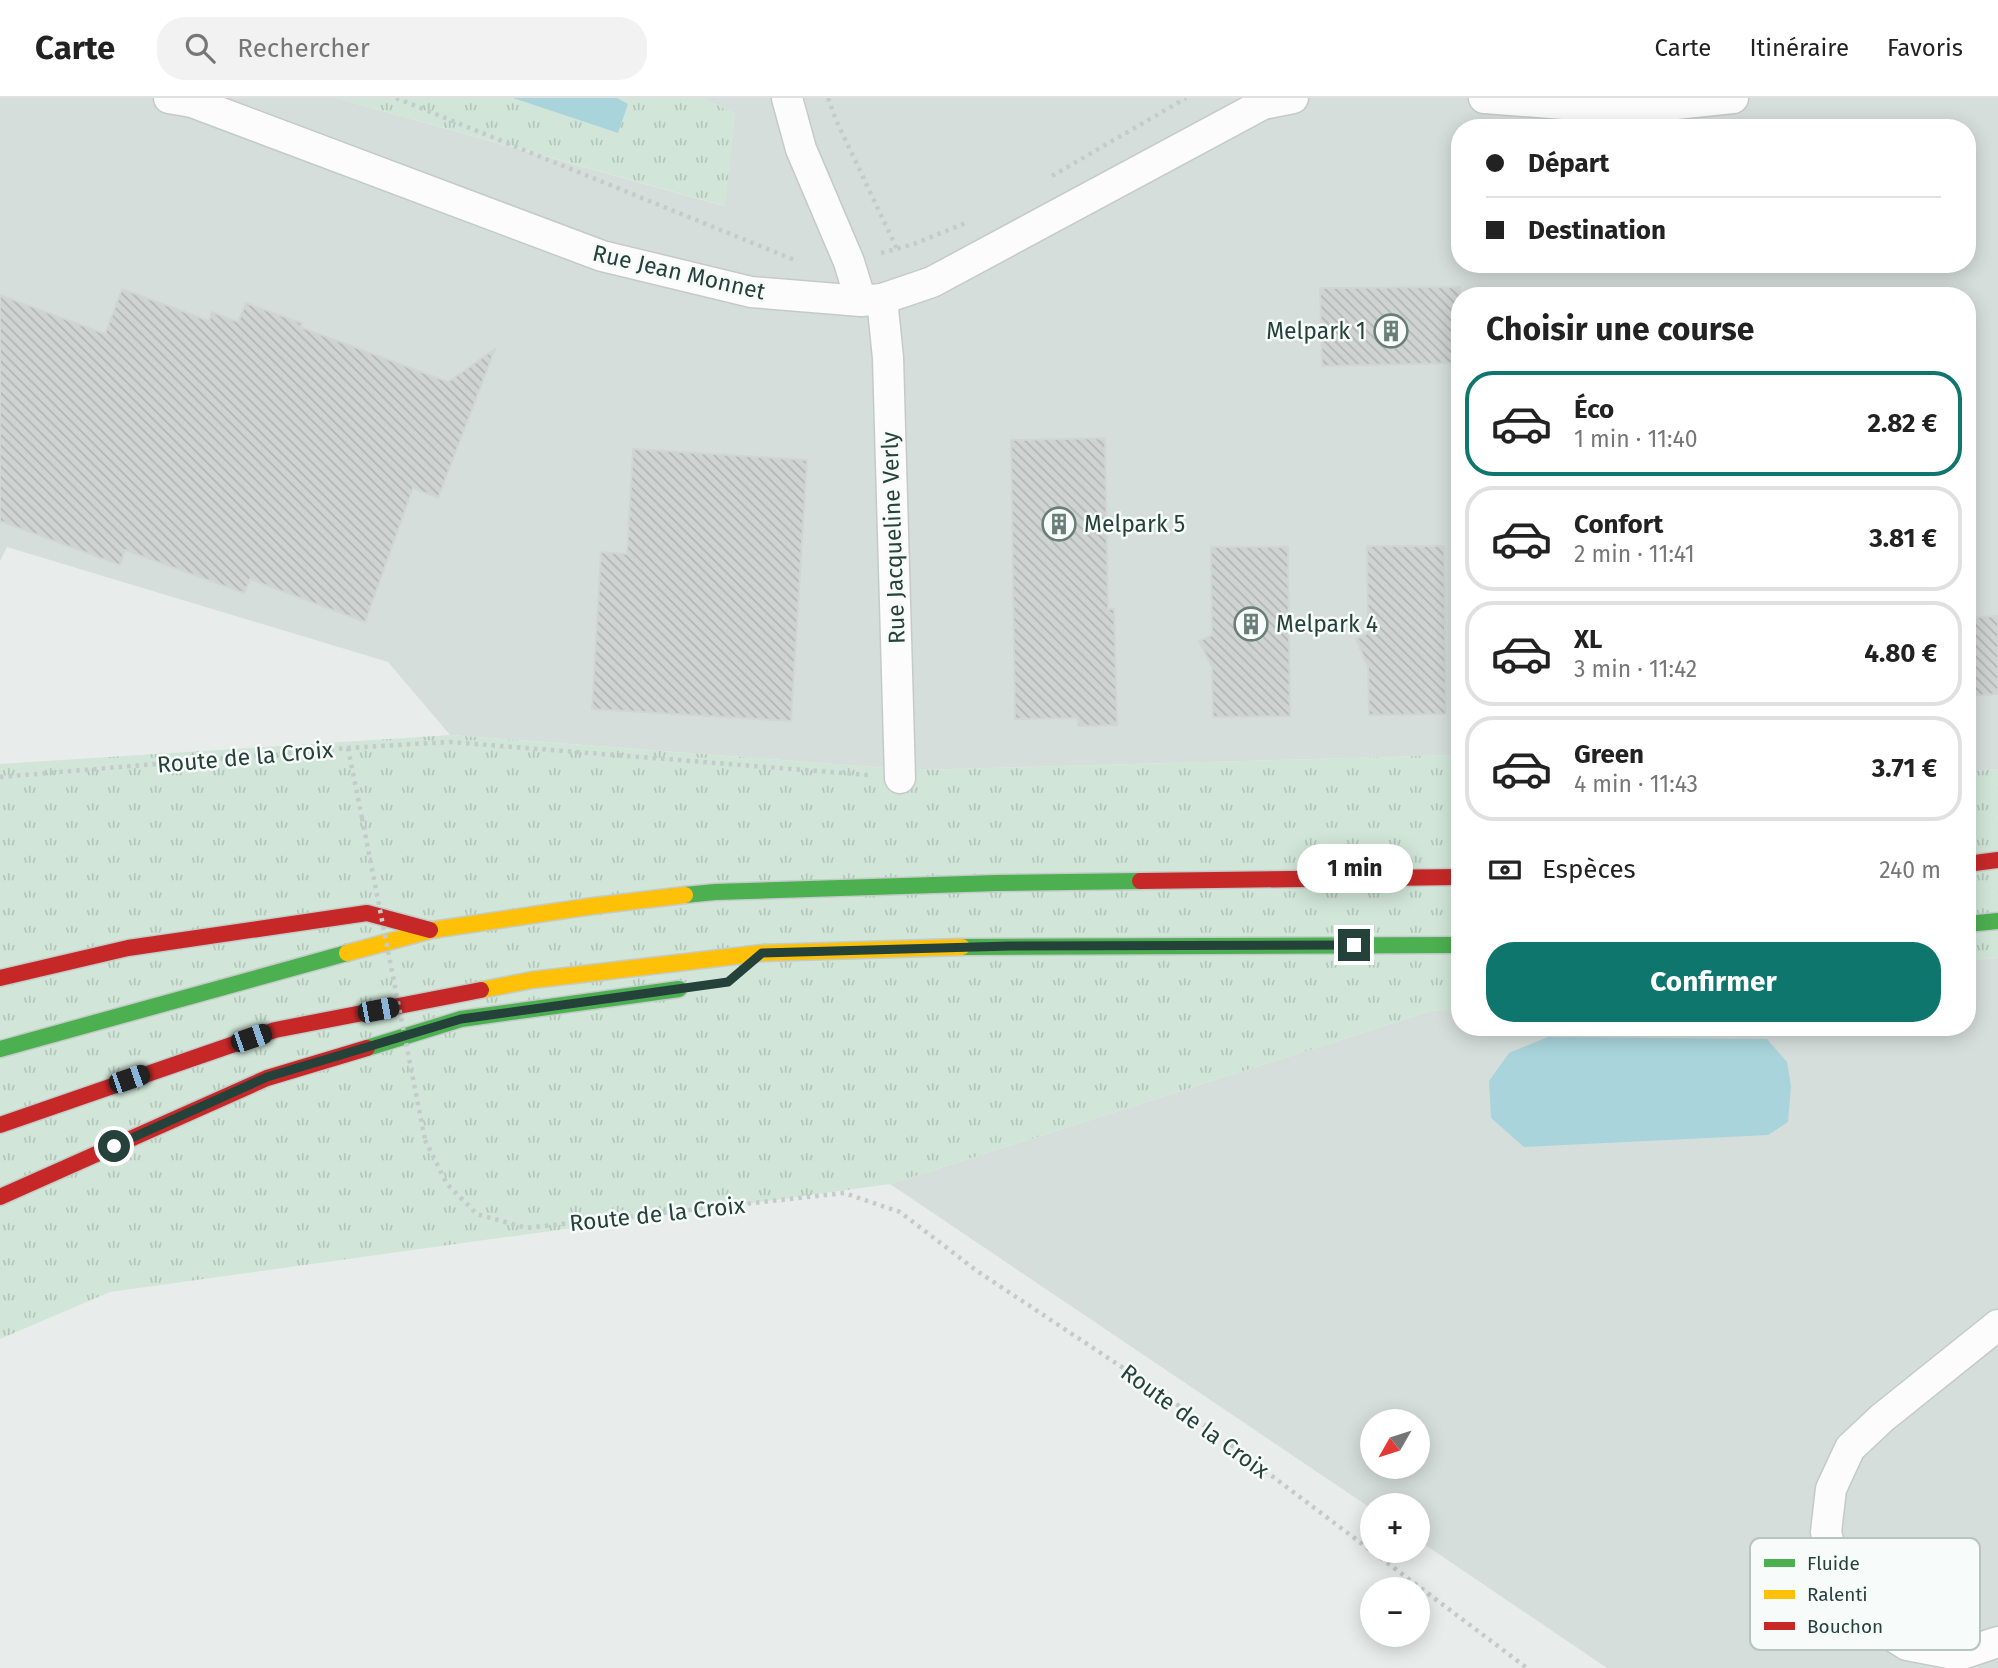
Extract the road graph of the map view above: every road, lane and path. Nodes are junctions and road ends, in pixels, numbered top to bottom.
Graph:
1 (169, 98) edge
2 (396, 98) edge
3 (787, 98) edge
4 (828, 98) edge
5 (1186, 98) edge
6 (1293, 98) edge
7 (1485, 98) edge
8 (1733, 98) edge
9 (1047, 179) dead end
10 (977, 218) dead end
11 (849, 262) junction
12 (872, 300) junction
13 (348, 748) junction
14 (0, 778) edge
15 (900, 778) joint
16 (1998, 860) edge
17 (1976, 863) edge
18 (1451, 877) edge
19 (1998, 921) edge
20 (1976, 923) edge
21 (432, 930) junction
22 (1451, 945) edge
23 (762, 953) junction
24 (736, 975) dead end
25 (0, 978) edge
26 (701, 986) dead end
27 (0, 1049) edge
28 (0, 1125) edge
29 (0, 1197) edge
30 (1998, 1325) edge
31 (1828, 1538) edge
32 (1998, 1642) edge
33 (1980, 1648) edge
34 (1933, 1650) edge
35 (1974, 1650) edge
36 (1527, 1668) edge

1 - 12 street, Rue Jean Monnet
2 - 11 path
3 - 11 street, Rue Jacqueline Verly
4 - 10 path
5 - 9 path
6 - 12 street, Rue Jean Monnet
7 - 8 street
11 - 12 street, Rue Jacqueline Verly
12 - 15 street, Rue Jacqueline Verly
13 - 14 path, Route de la Croix
13 - 15 path
13 - 36 path, Route de la Croix, bridge
16 - 17 highway
18 - 21 highway
19 - 20 highway
21 - 25 highway
21 - 27 highway
22 - 23 highway
23 - 24 highway
23 - 28 highway
26 - 29 highway
30 - 31 street
32 - 33 street
34 - 35 street

